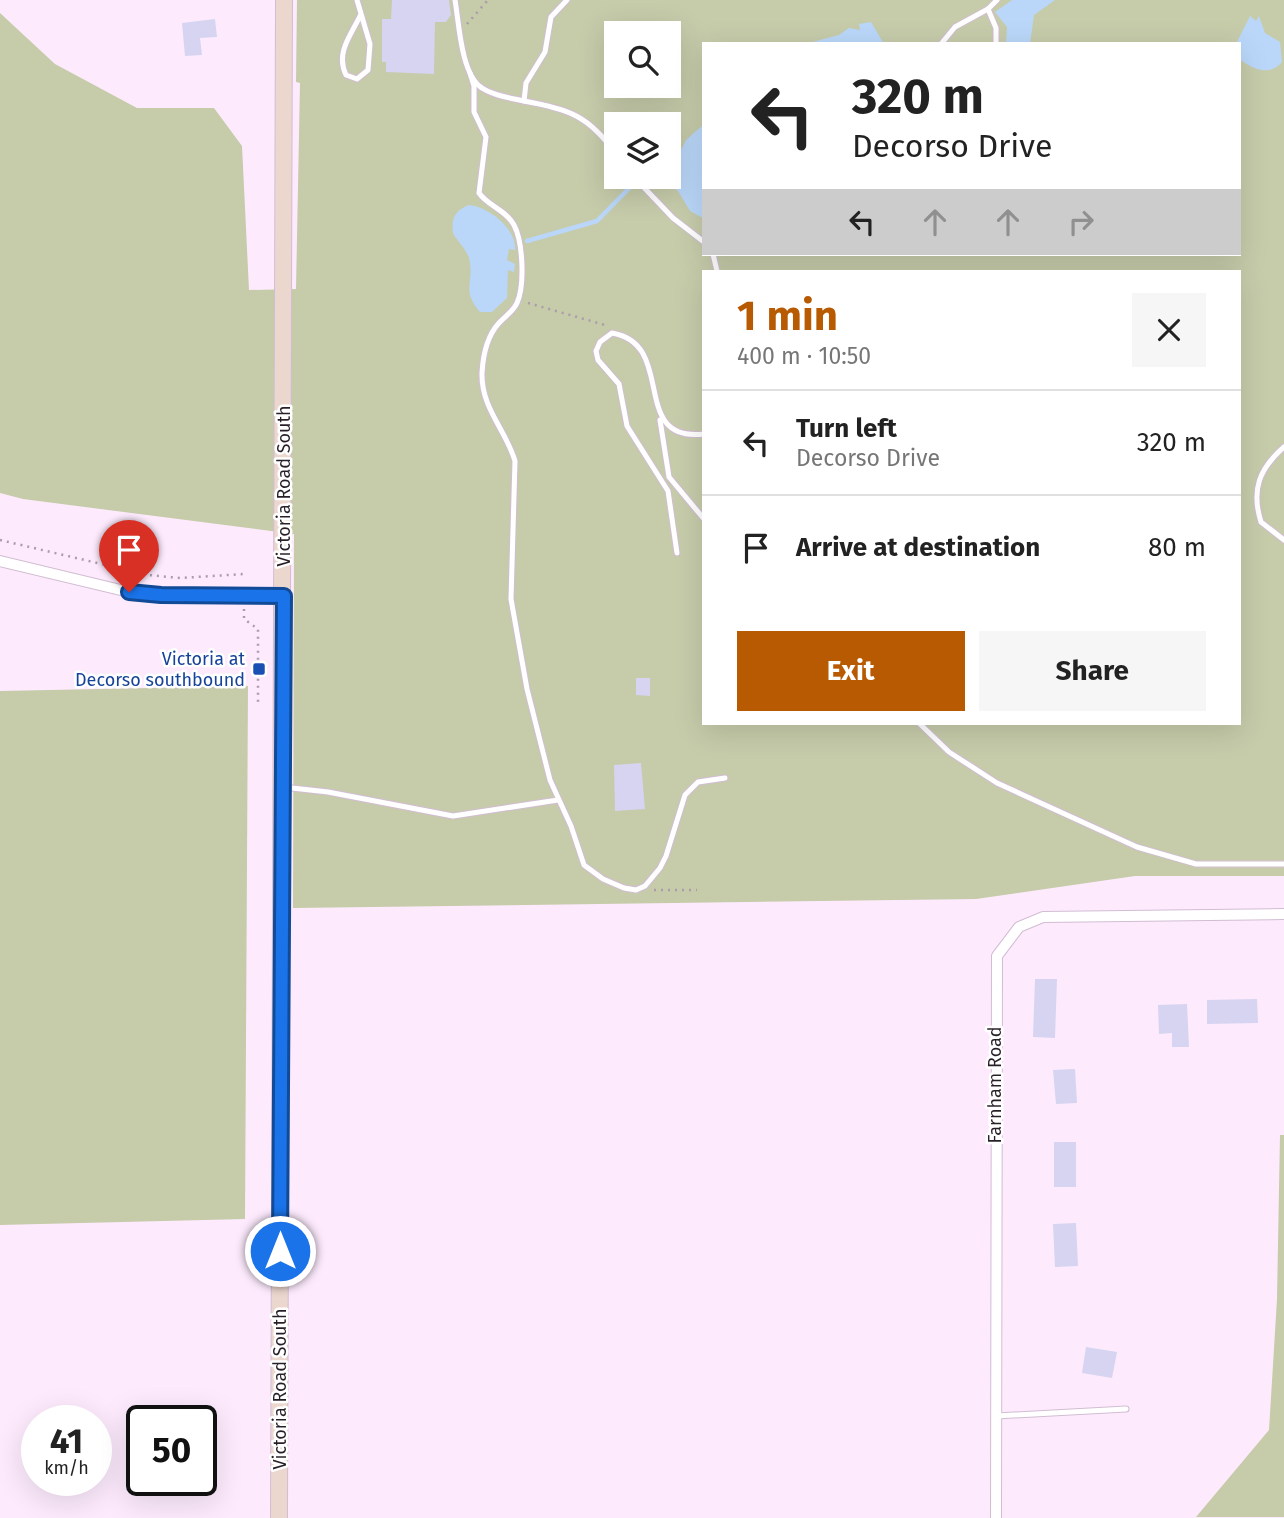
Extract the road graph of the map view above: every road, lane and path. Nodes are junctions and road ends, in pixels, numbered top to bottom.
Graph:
1 (284, 0) edge
2 (357, 0) edge
3 (454, 0) edge
4 (488, 0) edge
5 (567, 0) edge
6 (997, 0) edge
7 (988, 9) junction
8 (360, 14) junction
9 (461, 40) junction
10 (943, 42) edge
11 (996, 42) edge
12 (470, 72) junction
13 (524, 101) junction
14 (604, 138) edge
15 (645, 189) edge
16 (702, 240) edge
17 (518, 301) junction
18 (625, 337) junction
19 (659, 416) junction
20 (702, 435) edge
21 (1284, 447) edge
22 (702, 517) edge
23 (1284, 538) edge
24 (0, 540) edge
25 (677, 553) dead end
26 (0, 561) edge
27 (244, 574) dead end
28 (284, 596) junction
29 (244, 609) dead end
30 (258, 703) dead end
31 (921, 725) edge
32 (725, 778) dead end
33 (283, 787) junction
34 (558, 800) junction
35 (1284, 864) edge
36 (636, 890) junction
37 (697, 890) dead end
38 (1284, 914) edge
39 (1126, 1409) dead end
40 (996, 1416) junction
41 (279, 1518) edge
42 (996, 1518) edge

1 - 28 main road, Victoria Road South
2 - 8 lane
3 - 9 lane
4 - 9 path
5 - 13 lane
6 - 7 lane
7 - 10 lane
7 - 11 lane
8 - 8 lane
9 - 12 lane
12 - 13 lane
12 - 17 lane
13 - 14 lane
15 - 16 lane
17 - 18 path
17 - 34 lane
18 - 19 lane
18 - 25 lane
19 - 20 lane
19 - 22 lane
21 - 23 lane
24 - 27 path
26 - 28 street
28 - 33 main road, Victoria Road South
29 - 30 path
31 - 35 lane
32 - 36 lane
33 - 34 lane
33 - 41 main road, Victoria Road South
34 - 36 lane
36 - 37 path
38 - 40 street, Farnham Road
39 - 40 lane
40 - 42 street, Farnham Road

